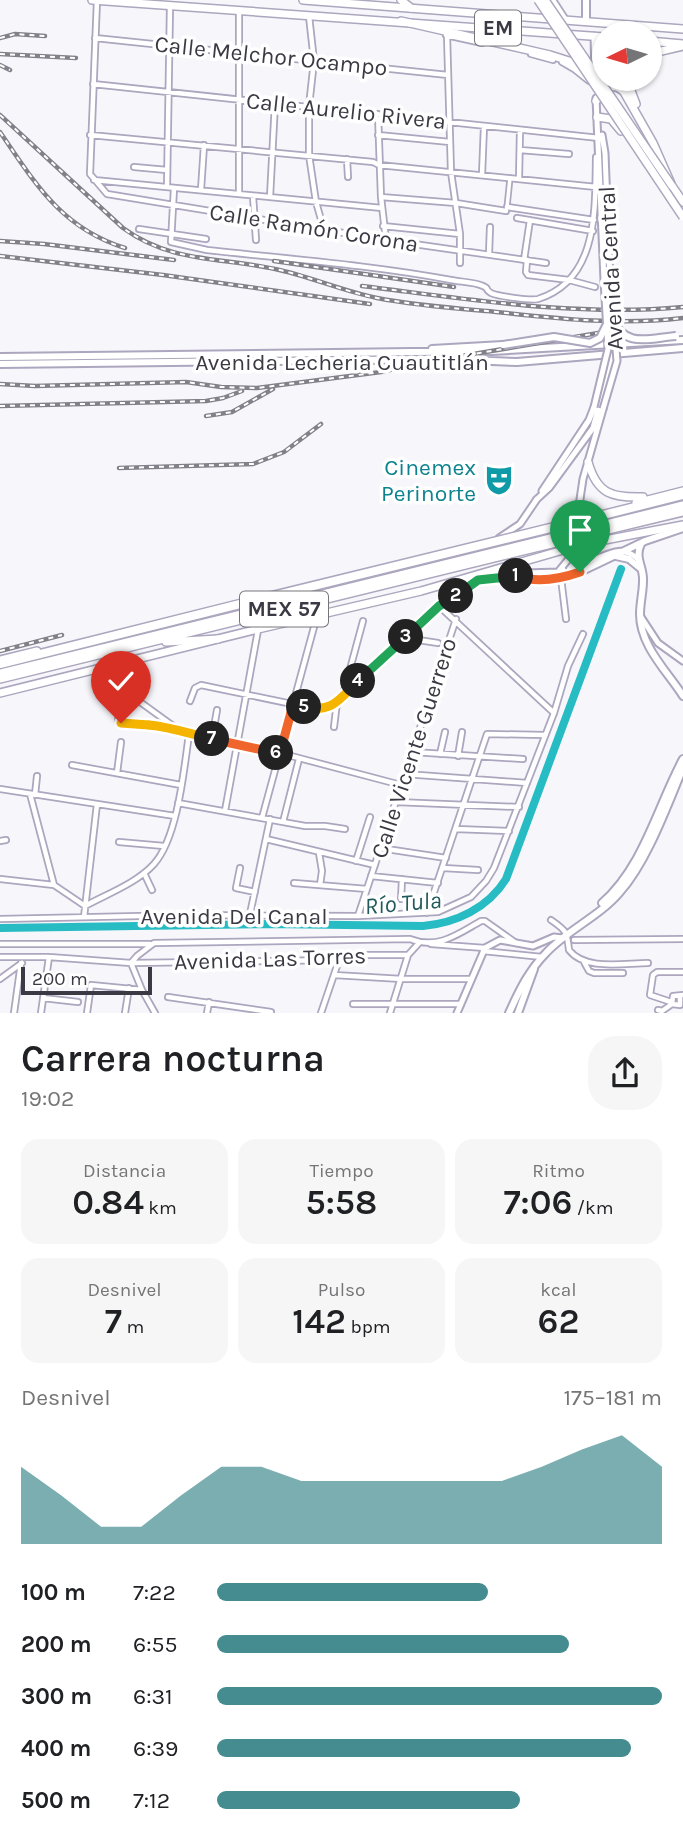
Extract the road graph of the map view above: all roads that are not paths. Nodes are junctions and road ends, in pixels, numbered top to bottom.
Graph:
1 (94, 0) edge
2 (305, 0) edge
3 (401, 0) edge
4 (538, 0) edge
5 (545, 0) edge
6 (553, 0) edge
7 (586, 0) edge
8 (113, 1) edge
9 (349, 2) edge
10 (170, 5) junction
11 (411, 8) junction
12 (239, 9) junction
13 (308, 14) junction
14 (548, 18) junction
15 (566, 20) junction
16 (401, 21) junction
17 (586, 21) junction
18 (433, 28) junction
19 (683, 29) edge
20 (447, 35) junction
21 (592, 36) edge
22 (95, 38) junction
23 (662, 43) edge
24 (683, 45) edge
25 (170, 46) junction
26 (662, 51) edge
27 (239, 53) junction
28 (314, 61) junction
29 (448, 75) junction
30 (589, 75) junction
31 (93, 84) junction
32 (592, 86) edge
33 (596, 91) edge
34 (632, 91) edge
35 (169, 92) junction
36 (239, 99) junction
37 (596, 101) junction
38 (275, 103) junction
39 (309, 106) junction
40 (378, 114) junction
41 (597, 121) junction
42 (449, 122) junction
43 (484, 126) junction
44 (520, 130) junction
45 (90, 135) junction
46 (378, 135) junction
47 (599, 138) junction
48 (168, 141) junction
49 (450, 142) junction
50 (204, 145) junction
51 (655, 147) junction
52 (239, 148) junction
53 (520, 150) junction
54 (273, 152) junction
55 (569, 154) dead end
56 (309, 155) junction
57 (347, 159) junction
58 (379, 165) junction
59 (134, 167) dead end
60 (167, 170) junction
61 (451, 172) junction
62 (482, 175) junction
63 (348, 177) dead end
64 (92, 178) junction
65 (510, 178) junction
66 (519, 178) junction
67 (672, 186) junction
68 (167, 187) junction
69 (596, 187) junction
70 (174, 188) junction
71 (201, 190) junction
72 (239, 194) junction
73 (253, 196) junction
74 (270, 197) junction
75 (381, 197) junction
76 (316, 202) junction
77 (683, 202) edge
78 (456, 203) junction
79 (173, 207) junction
80 (382, 208) junction
81 (506, 209) junction
82 (255, 218) junction
83 (517, 218) dead end
84 (683, 218) edge
85 (530, 220) junction
86 (594, 220) junction
87 (383, 226) junction
88 (490, 227) dead end
89 (139, 229) dead end
90 (324, 230) junction
91 (593, 231) junction
92 (171, 234) junction
93 (460, 234) junction
94 (206, 239) dead end
95 (256, 240) dead end
96 (386, 240) junction
97 (461, 250) junction
98 (489, 255) junction
99 (526, 260) junction
100 (460, 263) dead end
101 (546, 263) dead end
102 (569, 280) junction
103 (607, 280) junction
104 (595, 286) dead end
105 (612, 318) junction
106 (607, 324) junction
107 (681, 337) edge
108 (613, 345) junction
109 (683, 348) edge
110 (420, 352) junction
111 (613, 354) junction
112 (0, 357) edge
113 (168, 360) junction
114 (0, 364) edge
115 (585, 441) junction
116 (588, 462) junction
117 (683, 493) edge
118 (657, 497) junction
119 (536, 500) junction
120 (683, 505) edge
121 (683, 512) edge
122 (683, 526) edge
123 (583, 537) junction
124 (499, 538) junction
125 (645, 541) junction
126 (569, 544) junction
127 (624, 551) junction
128 (615, 555) junction
129 (461, 559) junction
130 (638, 559) junction
131 (563, 569) junction
132 (365, 570) junction
133 (641, 570) junction
134 (515, 576) junction
135 (480, 577) junction
136 (561, 578) junction
137 (270, 596) junction
138 (439, 606) junction
139 (640, 614) junction
140 (317, 615) junction
141 (566, 619) dead end
142 (456, 620) junction
143 (363, 621) dead end
144 (188, 627) junction
145 (258, 629) junction
146 (583, 634) dead end
147 (405, 638) junction
148 (218, 639) junction
149 (438, 643) dead end
150 (144, 644) junction
151 (683, 661) edge
152 (0, 662) edge
153 (95, 670) junction
154 (0, 673) edge
155 (0, 679) edge
156 (121, 688) junction
157 (0, 694) edge
158 (247, 694) junction
159 (343, 696) junction
160 (683, 696) edge
161 (190, 701) dead end
162 (337, 702) junction
163 (293, 705) junction
164 (217, 710) dead end
165 (554, 713) junction
166 (334, 727) dead end
167 (176, 728) junction
168 (445, 732) dead end
169 (462, 732) dead end
170 (188, 734) junction
171 (545, 735) junction
172 (212, 739) junction
173 (121, 742) dead end
174 (237, 744) junction
175 (413, 752) junction
176 (280, 753) junction
177 (440, 754) junction
178 (458, 756) junction
179 (479, 757) junction
180 (299, 759) junction
181 (523, 759) dead end
182 (683, 759) edge
183 (72, 765) dead end
184 (683, 768) edge
185 (117, 773) junction
186 (405, 774) junction
187 (37, 776) dead end
188 (471, 780) junction
189 (527, 783) junction
190 (181, 785) junction
191 (401, 785) junction
192 (0, 789) edge
193 (32, 794) junction
194 (667, 801) junction
195 (396, 802) junction
196 (178, 803) junction
197 (97, 804) junction
198 (463, 806) junction
199 (519, 807) junction
200 (225, 811) junction
201 (175, 816) junction
202 (370, 817) dead end
203 (262, 818) junction
204 (270, 819) junction
205 (283, 822) junction
206 (345, 829) dead end
207 (456, 829) junction
208 (509, 831) junction
209 (266, 839) junction
210 (119, 842) dead end
211 (164, 846) junction
212 (380, 849) junction
213 (319, 853) junction
214 (446, 858) junction
215 (356, 861) junction
216 (375, 865) junction
217 (240, 868) dead end
218 (443, 868) junction
219 (478, 870) dead end
220 (144, 873) junction
221 (371, 876) junction
222 (0, 879) edge
223 (402, 879) junction
224 (294, 883) dead end
225 (438, 883) junction
226 (54, 885) junction
227 (320, 886) junction
228 (367, 889) junction
229 (152, 890) dead end
230 (255, 892) junction
231 (401, 899) dead end
232 (85, 906) junction
233 (427, 913) junction
234 (250, 914) junction
235 (358, 916) junction
236 (84, 918) junction
237 (0, 919) edge
238 (551, 920) dead end
239 (567, 937) junction
240 (683, 939) edge
241 (420, 943) junction
242 (0, 944) edge
243 (151, 944) junction
244 (518, 944) junction
245 (484, 950) junction
246 (408, 956) junction
247 (0, 957) edge
248 (48, 957) junction
249 (543, 957) junction
250 (29, 958) junction
251 (339, 961) junction
252 (584, 961) junction
253 (21, 963) junction
254 (131, 963) junction
255 (648, 963) dead end
256 (534, 969) junction
257 (683, 972) edge
258 (623, 973) dead end
259 (334, 975) junction
260 (0, 979) edge
261 (402, 979) junction
262 (471, 979) junction
263 (129, 988) junction
264 (142, 990) junction
265 (168, 997) dead end
266 (43, 998) junction
267 (682, 999) edge
268 (78, 1002) dead end
269 (209, 1002) junction
270 (394, 1003) junction
271 (672, 1003) junction
272 (353, 1004) dead end
273 (461, 1004) junction
274 (658, 1010) dead end
275 (255, 1011) edge
276 (271, 1012) edge
277 (14, 1013) edge
278 (41, 1013) edge
279 (87, 1013) edge
280 (125, 1013) edge
281 (155, 1013) edge
282 (207, 1013) edge
283 (321, 1013) edge
284 (390, 1013) edge
285 (457, 1013) edge
286 (509, 1013) edge
287 (519, 1013) edge

1 - 8 main road, EM
1 - 22 street
2 - 9 main road, EM
3 - 11 main road
4 - 14 street
4 - 30 main road, bridge
5 - 67 main road, bridge
6 - 15 street
7 - 17 main road
8 - 10 main road, EM
9 - 11 main road, EM
10 - 12 main road, EM
10 - 25 street
11 - 14 main road, EM
12 - 13 main road, EM
12 - 27 street
13 - 16 main road, EM
13 - 28 street
14 - 15 main road, EM
15 - 17 main road, EM
16 - 18 main road
16 - 21 main road, EM
17 - 19 main road, EM
18 - 20 street
18 - 30 main road
20 - 29 street
20 - 32 street
22 - 25 street, Calle Melchor Ocampo
22 - 31 street
23 - 24 main road
24 - 26 main road
25 - 27 street, Calle Melchor Ocampo
25 - 35 street
27 - 28 street, Calle Melchor Ocampo
27 - 36 street
28 - 29 street, Calle Melchor Ocampo
28 - 39 street
29 - 42 street
30 - 84 main road, bridge
31 - 35 street, Calle Aurelio Rivera
31 - 45 street
33 - 37 street, Avenida Central
34 - 51 main road
35 - 36 street, Calle Aurelio Rivera
35 - 48 street
36 - 38 street, Calle Aurelio Rivera
36 - 52 street
37 - 41 street, Avenida Central
37 - 51 main road
38 - 39 street, Calle Aurelio Rivera
38 - 54 street
39 - 40 street, Calle Aurelio Rivera
39 - 56 street
40 - 42 street, Calle Aurelio Rivera
40 - 46 street
41 - 47 street, Avenida Central
41 - 84 main road, bridge
41 - 103 street, Avenida Central
42 - 43 street, Calle Aurelio Rivera
42 - 49 street
43 - 44 street, Calle Aurelio Rivera
43 - 62 street
44 - 47 street, Calle Aurelio Rivera
44 - 53 street
45 - 48 street, Calle Aurelio Rivera
45 - 64 street
46 - 49 street
46 - 58 street
47 - 69 street
47 - 103 street, Avenida Central
48 - 50 street, Calle Aurelio Rivera
48 - 60 street
49 - 61 street
50 - 52 street, Calle Aurelio Rivera
50 - 71 street
51 - 67 main road, bridge
52 - 54 street, Calle Aurelio Rivera
52 - 72 street
53 - 55 street
53 - 66 street
54 - 56 street, Calle Aurelio Rivera
54 - 74 street
56 - 57 street, Calle Aurelio Rivera
56 - 76 street
57 - 58 street, Calle Aurelio Rivera
57 - 63 street
58 - 61 street, Calle Aurelio Rivera
58 - 75 street
59 - 60 street
60 - 68 street
61 - 62 street, Calle Aurelio Rivera
61 - 78 street
62 - 65 street, Calle Aurelio Rivera
64 - 68 street
64 - 79 street, Calle Ramón Corona
65 - 66 street, Calle Aurelio Rivera
65 - 81 street
66 - 69 street, Calle Aurelio Rivera
67 - 77 main road
68 - 70 street
69 - 86 street
70 - 71 street
70 - 79 street
71 - 72 street
72 - 73 street
73 - 74 street
73 - 82 street
74 - 76 street
75 - 78 street
75 - 80 street
76 - 80 street
76 - 90 street
78 - 81 street
78 - 93 street
79 - 82 street, Calle Ramón Corona
79 - 92 street
80 - 87 street
81 - 86 street
82 - 90 street, Calle Ramón Corona
82 - 95 street
83 - 85 street
85 - 91 street
85 - 99 street
86 - 91 street
87 - 93 street
87 - 96 street
88 - 98 street
89 - 92 street
90 - 96 street, Calle Ramón Corona
91 - 102 street
92 - 94 street
92 - 102 street
93 - 97 street
96 - 97 street, Calle Ramón Corona
97 - 98 street, Calle Ramón Corona
97 - 100 street
98 - 99 street, Calle Ramón Corona
99 - 101 street, Calle Ramón Corona
99 - 102 street
102 - 104 street
103 - 105 street, Avenida Central, bridge
103 - 106 street, Avenida Central, bridge
105 - 107 main road, bridge
105 - 116 street, Avenida Central, bridge
106 - 110 main road, bridge
106 - 119 street, Avenida Central, bridge
107 - 108 main road, Avenida Lecheria Cuautitlán
108 - 110 main road, Avenida Lecheria Cuautitlán
108 - 111 street
109 - 111 main road, Avenida Lecheria Cuautitlán
110 - 113 main road, Avenida Lecheria Cuautitlán
111 - 113 main road, Avenida Lecheria Cuautitlán
111 - 115 street
112 - 113 main road, Avenida Lecheria Cuautitlán
113 - 114 main road, Avenida Lecheria Cuautitlán
115 - 116 street
115 - 119 street
116 - 118 main road
116 - 126 street
117 - 118 main road
117 - 137 highway, bridge
118 - 124 main road, bridge
119 - 124 street
120 - 123 main road, MEX 57
121 - 123 main road, MEX 57
122 - 123 main road
122 - 125 main road
123 - 126 main road, MEX 57, bridge
124 - 132 main road
125 - 127 main road
125 - 130 main road
126 - 127 street
126 - 129 main road, MEX 57
126 - 131 street
126 - 135 main road
126 - 150 main road, MEX 57
127 - 128 main road
127 - 130 street
128 - 133 main road
128 - 136 main road
129 - 132 main road
129 - 144 main road, MEX 57
130 - 133 main road
131 - 134 street
131 - 136 street
132 - 137 main road
133 - 139 main road
134 - 135 main road
134 - 136 main road
135 - 138 street
135 - 140 main road
136 - 141 street
137 - 144 main road
137 - 152 highway, bridge
138 - 142 street
138 - 147 street
139 - 151 street
139 - 160 main road
140 - 145 main road
140 - 163 street
142 - 165 street
142 - 175 street, Calle Vicente Guerrero
143 - 159 street
144 - 154 main road, MEX 57
145 - 148 main road
145 - 158 street
146 - 165 street, Avenida Del Canal
147 - 149 street
147 - 159 street
148 - 150 main road
148 - 153 main road
150 - 155 main road, MEX 57
153 - 156 street
153 - 157 main road
156 - 167 street
156 - 167 street
158 - 161 street
158 - 163 street
158 - 174 street
159 - 162 street
162 - 163 street
162 - 166 street
163 - 176 street
164 - 172 street
165 - 171 street, Avenida Del Canal
167 - 170 street
168 - 177 street
169 - 178 street
170 - 172 street
170 - 190 street
171 - 179 street
171 - 189 street, Avenida Del Canal
172 - 174 street
173 - 185 street
174 - 176 street
174 - 200 street
175 - 177 street
175 - 186 street, Calle Vicente Guerrero
176 - 180 street
176 - 203 street
177 - 178 street
178 - 179 street
179 - 181 street
179 - 188 street
180 - 191 street
180 - 205 street
182 - 194 main road
183 - 185 street
184 - 194 main road
185 - 190 street
186 - 188 street
186 - 191 street, Calle Vicente Guerrero
187 - 193 street
188 - 189 street
188 - 198 street
189 - 199 street, Avenida Del Canal
190 - 196 street
191 - 195 street, Calle Vicente Guerrero
192 - 193 street
193 - 197 street
193 - 226 street
194 - 239 main road
195 - 198 street
195 - 212 street, Calle Vicente Guerrero
196 - 200 street
196 - 201 street
197 - 201 street
197 - 232 street
198 - 199 street
198 - 207 street
199 - 208 street, Avenida Del Canal
200 - 203 street
201 - 211 street
202 - 215 street
203 - 204 street
204 - 205 street
204 - 209 street
205 - 206 street
207 - 208 street
207 - 214 street
208 - 233 street, Avenida Del Canal
209 - 213 street
209 - 230 street
210 - 211 street
211 - 220 street
212 - 214 street
212 - 216 street, Calle Vicente Guerrero
213 - 215 street
213 - 227 street
214 - 218 street
215 - 216 street
216 - 221 street, Calle Vicente Guerrero
217 - 230 street
218 - 219 street
218 - 225 street
220 - 229 street
220 - 232 street
221 - 223 street
221 - 228 street, Calle Vicente Guerrero
222 - 226 street
223 - 225 street
223 - 231 street
224 - 227 street
225 - 233 street
226 - 232 street
227 - 228 street
228 - 235 street, Calle Vicente Guerrero
230 - 234 street
232 - 236 street
233 - 235 street, Avenida Del Canal
234 - 235 street, Avenida Del Canal
234 - 236 street, Avenida Del Canal
236 - 237 street, Avenida Del Canal
238 - 239 street
239 - 240 street
239 - 244 street
239 - 249 main road
239 - 252 street
241 - 243 street
241 - 244 street
241 - 245 street
241 - 246 street
242 - 243 street
243 - 254 street
244 - 245 street
245 - 249 street
245 - 262 street
246 - 251 street, Avenida Las Torres
246 - 261 street
247 - 250 street, Avenida Las Torres
248 - 250 street, Avenida Las Torres
248 - 254 street, Avenida Las Torres
248 - 266 street
249 - 256 main road
250 - 253 street
251 - 254 street, Avenida Las Torres
251 - 259 street
252 - 255 street
252 - 258 street
253 - 260 street
253 - 277 street
254 - 264 street
256 - 286 main road
256 - 287 main road
257 - 271 street
259 - 261 street
259 - 283 street
261 - 262 street
261 - 270 street
262 - 273 street
263 - 264 street
263 - 279 street
263 - 280 street
264 - 281 street
265 - 269 street
266 - 268 street
266 - 278 street
267 - 271 street
267 - 271 street
269 - 275 street
269 - 282 street
270 - 272 street
270 - 273 street
270 - 284 street
271 - 274 street
273 - 285 street
275 - 276 street

